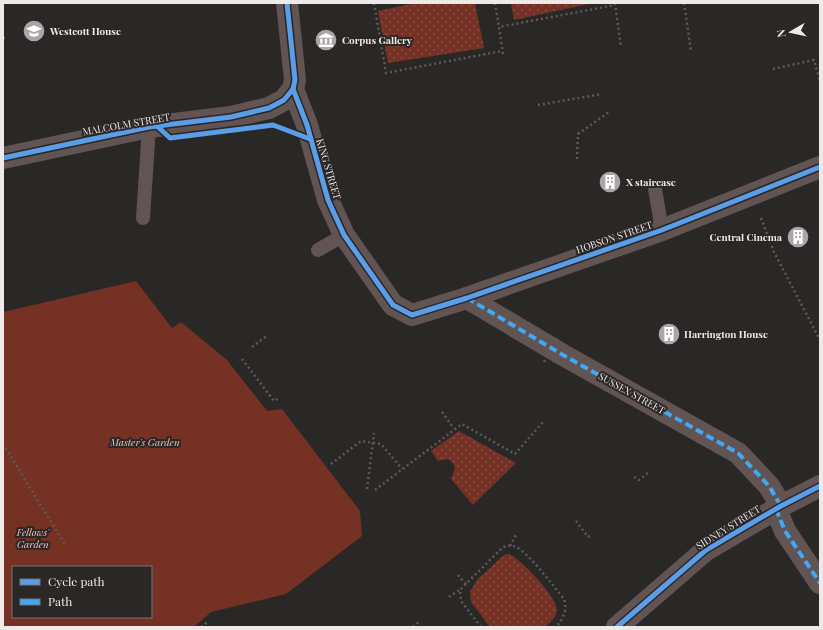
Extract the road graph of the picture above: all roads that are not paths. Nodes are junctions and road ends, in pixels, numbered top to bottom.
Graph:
1 (287, 3) edge
2 (293, 89) junction
3 (149, 127) junction
4 (3, 158) edge
5 (820, 167) edge
6 (655, 189) dead end
7 (143, 218) dead end
8 (662, 230) junction
9 (344, 235) junction
10 (318, 250) dead end
11 (467, 298) junction
12 (412, 315) joint
13 (820, 486) edge
14 (778, 508) junction
15 (820, 583) edge
16 (617, 627) edge

1 - 2 street, KING STREET
2 - 3 street, MALCOLM STREET
2 - 9 street, KING STREET
3 - 4 street, MALCOLM STREET
3 - 7 lane
5 - 8 street, HOBSON STREET
6 - 8 lane
8 - 11 street, HOBSON STREET
9 - 10 lane
9 - 12 street, KING STREET
11 - 12 street, HOBSON STREET
11 - 14 street, SUSSEX STREET
13 - 14 street, SIDNEY STREET
14 - 15 street, SUSSEX STREET
14 - 16 street, SIDNEY STREET

